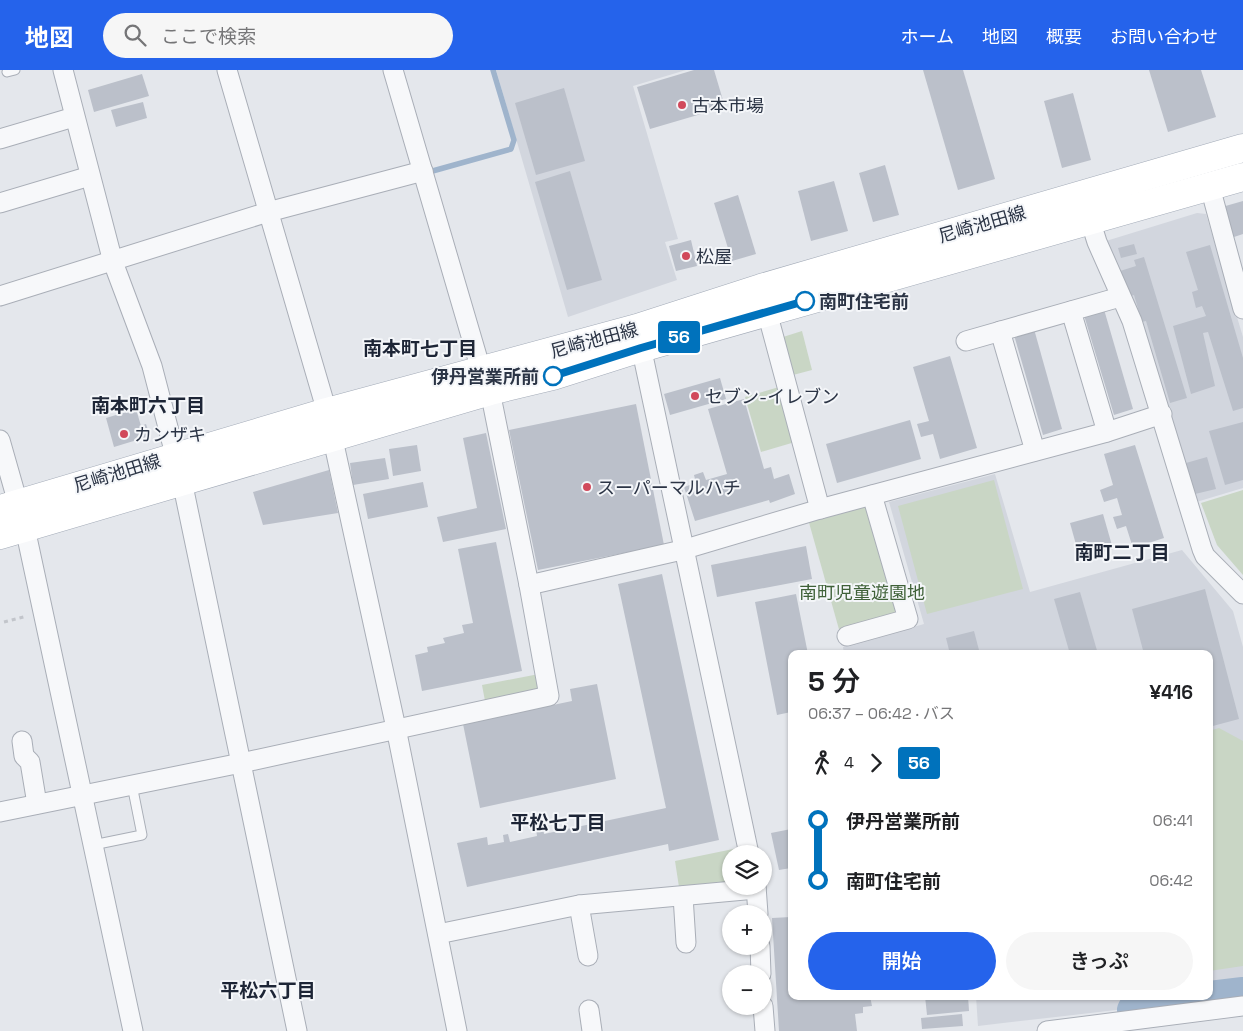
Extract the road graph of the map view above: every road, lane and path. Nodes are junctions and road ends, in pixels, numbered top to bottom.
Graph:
1 (63, 70) edge
2 (227, 70) edge
3 (393, 70) edge
4 (74, 117) junction
5 (0, 139) edge
6 (1243, 148) edge
7 (423, 171) junction
8 (90, 176) junction
9 (1243, 177) edge
10 (1210, 187) junction
11 (1083, 194) junction
12 (0, 203) edge
13 (268, 212) junction
14 (1091, 221) junction
15 (114, 262) junction
16 (0, 296) edge
17 (1120, 297) junction
18 (1243, 309) edge
19 (1071, 311) junction
20 (767, 312) junction
21 (1000, 331) junction
22 (639, 338) junction
23 (966, 341) dead end
24 (485, 381) junction
25 (1162, 414) junction
26 (330, 425) junction
27 (1107, 432) junction
28 (0, 440) edge
29 (1035, 451) junction
30 (178, 469) junction
31 (872, 495) junction
32 (820, 509) junction
33 (11, 519) edge
34 (682, 550) junction
35 (529, 585) junction
36 (1243, 594) edge
37 (43, 612) junction
38 (4, 622) dead end
39 (847, 636) dead end
40 (396, 728) junction
41 (22, 741) dead end
42 (241, 763) junction
43 (132, 785) junction
44 (82, 795) junction
45 (37, 804) junction
46 (0, 812) edge
47 (93, 845) junction
48 (747, 845) edge
49 (722, 892) edge
50 (683, 896) junction
51 (579, 905) junction
52 (438, 934) junction
53 (686, 943) dead end
54 (588, 956) dead end
55 (1243, 1006) edge
56 (589, 1010) dead end
57 (1243, 1013) edge
58 (763, 1015) edge
59 (1103, 1028) edge
60 (132, 1031) edge
61 (297, 1031) edge
62 (457, 1031) edge
63 (592, 1031) edge
64 (764, 1031) edge
65 (1047, 1031) edge

1 - 4 street
2 - 13 street
3 - 7 street
4 - 5 street
4 - 8 street
6 - 11 main road, 尼崎池田線
7 - 13 street
7 - 24 street
8 - 12 street
8 - 15 street
9 - 10 main road, 尼崎池田線
10 - 14 main road, 尼崎池田線
10 - 18 street
11 - 14 street
11 - 22 main road, 尼崎池田線
13 - 15 street
13 - 26 street
14 - 17 street
14 - 20 main road, 尼崎池田線
15 - 16 street
15 - 30 street
17 - 19 street
17 - 25 street
19 - 21 street
19 - 27 street
20 - 22 main road, 尼崎池田線
20 - 32 street
21 - 23 street
21 - 29 street
22 - 24 main road, 尼崎池田線
22 - 34 street
24 - 26 main road, 尼崎池田線
24 - 35 street
25 - 27 street
25 - 36 street
26 - 30 main road, 尼崎池田線
26 - 40 street
27 - 29 street
28 - 33 street
29 - 31 street
30 - 33 main road, 尼崎池田線
30 - 42 street
31 - 32 street
31 - 39 street
32 - 34 street
33 - 37 street
34 - 35 street
34 - 48 street
35 - 40 street
37 - 38 path
37 - 44 street
40 - 42 street
40 - 52 street
41 - 45 street
42 - 43 street
42 - 61 street
43 - 44 street
43 - 47 lane
44 - 45 street
44 - 47 street
45 - 46 street
47 - 60 street
49 - 50 street
50 - 51 street
50 - 53 street
51 - 52 street
51 - 54 street
52 - 62 street
55 - 57 street
55 - 59 street
56 - 63 street
58 - 64 street
59 - 65 street

